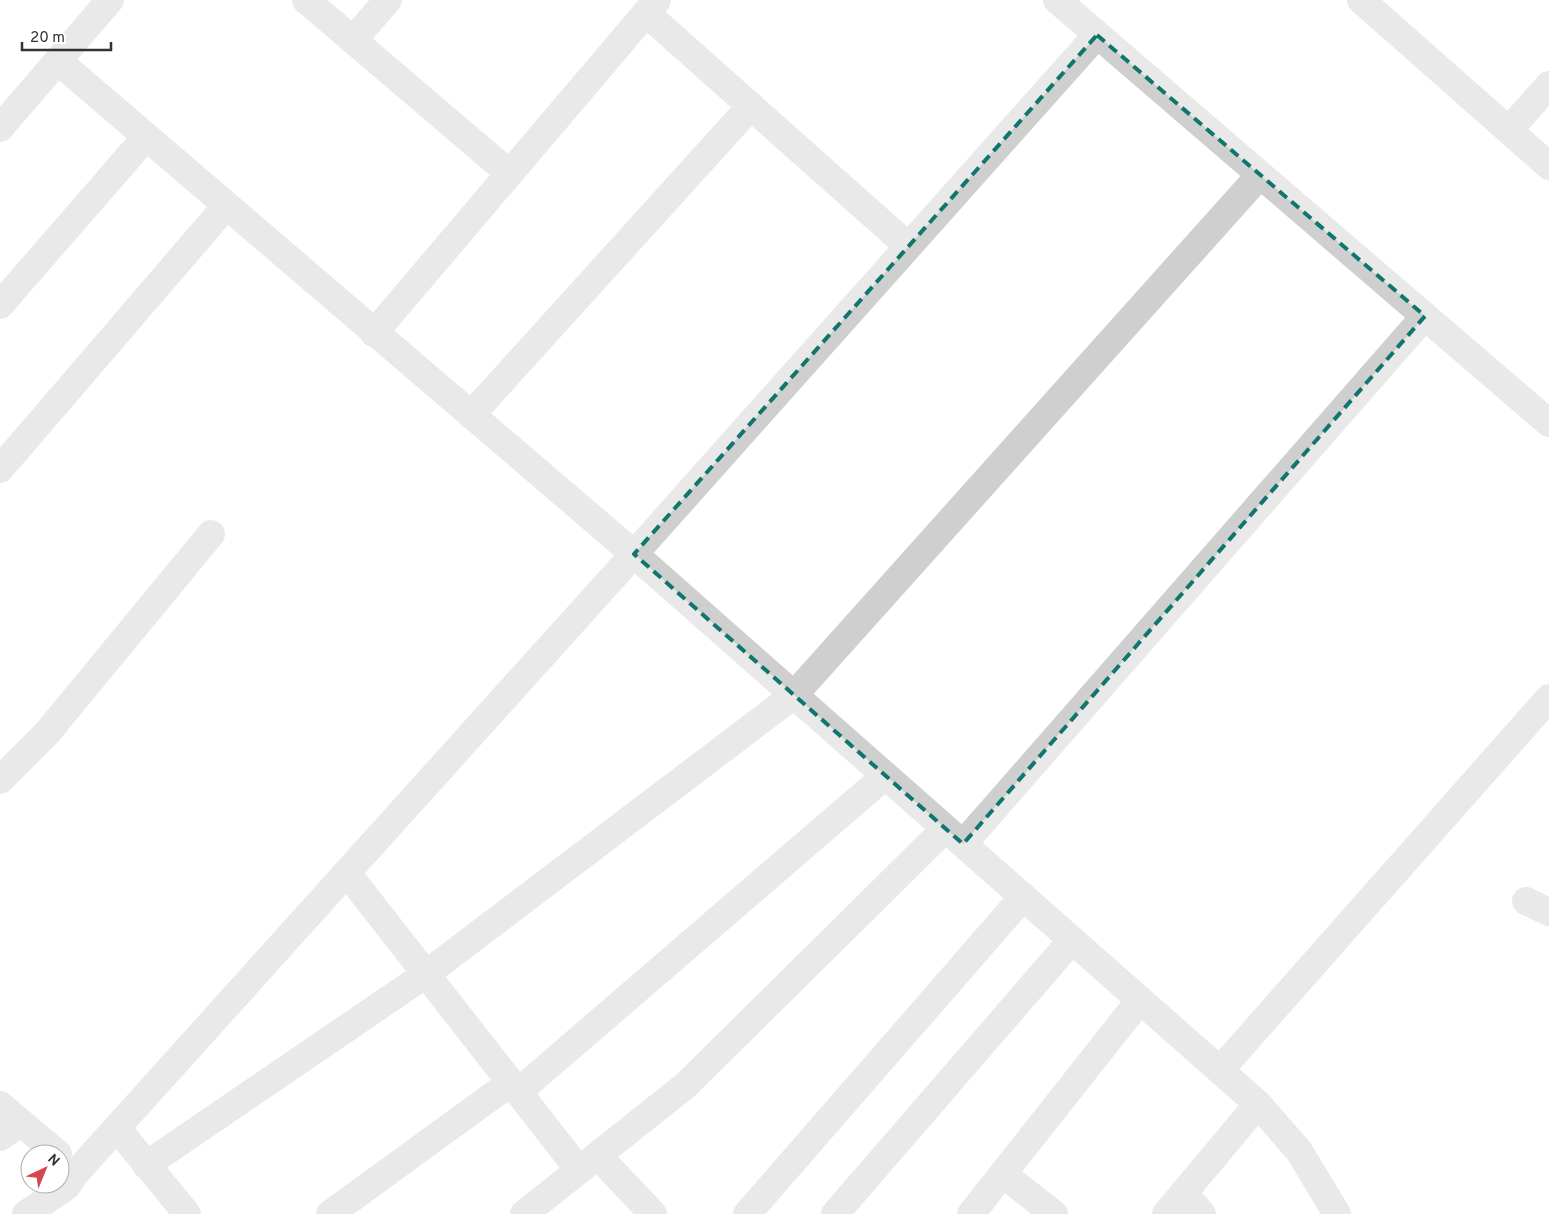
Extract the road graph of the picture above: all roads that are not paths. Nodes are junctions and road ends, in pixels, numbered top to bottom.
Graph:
1 (110, 0) edge
2 (306, 0) edge
3 (388, 0) edge
4 (1057, 0) edge
5 (1361, 0) edge
6 (652, 6) edge
7 (1097, 35) junction
8 (353, 40) junction
9 (58, 61) junction
10 (1549, 85) edge
11 (751, 106) junction
12 (0, 128) edge
13 (1509, 130) junction
14 (146, 137) junction
15 (1549, 166) edge
16 (508, 173) junction
17 (1260, 175) junction
18 (226, 206) junction
19 (908, 246) junction
20 (0, 304) edge
21 (1425, 316) junction
22 (374, 333) junction
23 (471, 415) junction
24 (1549, 423) edge
25 (0, 469) edge
26 (210, 534) dead end
27 (634, 554) junction
28 (794, 696) junction
29 (1549, 698) edge
30 (886, 776) junction
31 (0, 780) edge
32 (954, 836) junction
33 (347, 873) junction
34 (1023, 897) junction
35 (1072, 940) junction
36 (426, 974) junction
37 (1140, 1000) junction
38 (1220, 1070) junction
39 (514, 1088) junction
40 (1258, 1104) junction
41 (0, 1105) edge
42 (117, 1128) junction
43 (10, 1130) edge
44 (34, 1144) edge
45 (70, 1157) edge
46 (589, 1163) junction
47 (146, 1164) junction
48 (1003, 1174) junction
49 (1184, 1193) junction
50 (56, 1194) edge
51 (26, 1214) edge
52 (187, 1214) edge
53 (330, 1214) edge
54 (524, 1214) edge
55 (653, 1214) edge
56 (747, 1214) edge
57 (834, 1214) edge
58 (971, 1214) edge
59 (1054, 1214) edge
60 (1166, 1214) edge
61 (1202, 1214) edge
62 (1338, 1214) edge

1 - 9 street
2 - 8 street
3 - 8 street
4 - 7 street
5 - 13 street
6 - 11 street
6 - 16 street
7 - 17 street
7 - 19 street
8 - 16 street
9 - 12 street
9 - 14 street
10 - 13 street
11 - 19 street
11 - 23 street
13 - 15 street
14 - 18 street
14 - 20 street
16 - 22 street
17 - 21 street
17 - 28 street
18 - 22 street
18 - 25 street
19 - 27 street
21 - 24 street
21 - 32 street
22 - 23 street
23 - 27 street
26 - 31 street
27 - 28 street
27 - 33 street
28 - 30 street
28 - 36 street
29 - 38 street
30 - 32 street
30 - 39 street
32 - 34 street
32 - 46 street
33 - 36 street
33 - 42 street
34 - 35 street
34 - 56 street
35 - 37 street
35 - 57 street
36 - 39 street
36 - 47 street
37 - 38 street
37 - 48 street
38 - 40 street
39 - 46 street
39 - 53 street
40 - 49 street
40 - 62 street
41 - 43 street
42 - 45 street
42 - 47 street
43 - 44 street
46 - 54 street
46 - 55 street
47 - 52 street
48 - 58 street
48 - 59 street
49 - 60 street
49 - 61 street
50 - 51 street

